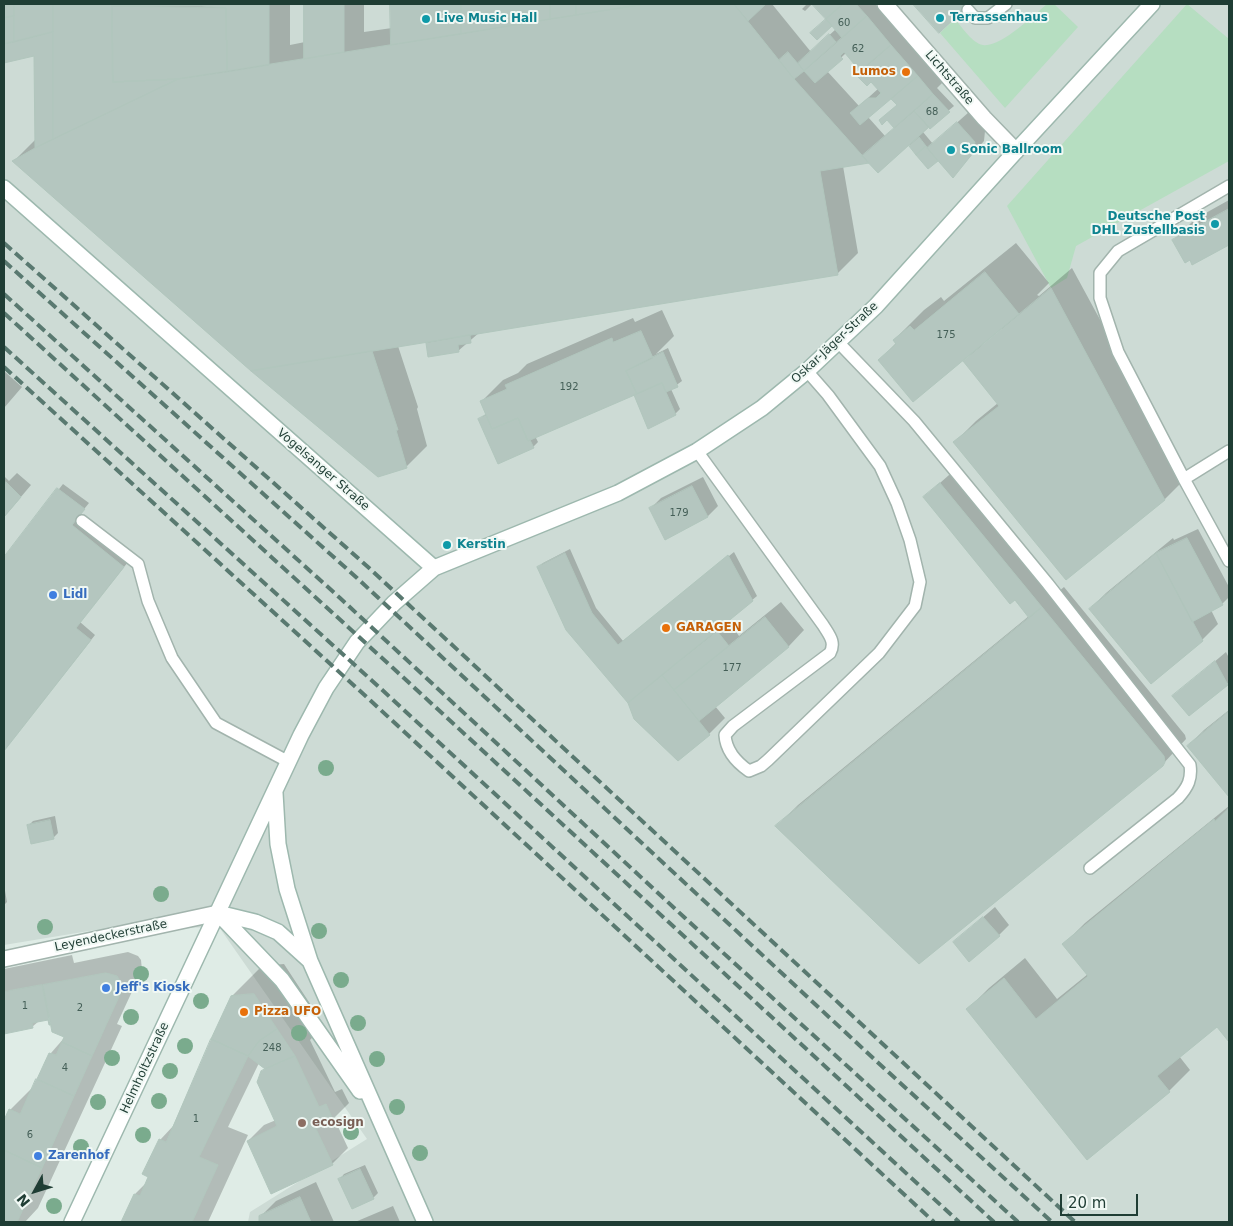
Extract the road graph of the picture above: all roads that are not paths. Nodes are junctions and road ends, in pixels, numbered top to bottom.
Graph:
1 (885, 4) edge
2 (1006, 4) edge
3 (1152, 4) edge
4 (968, 10) dead end
5 (1016, 151) junction
6 (1229, 186) edge
7 (4, 188) edge
8 (838, 342) junction
9 (807, 370) junction
10 (697, 451) junction
11 (1229, 451) edge
12 (1184, 479) junction
13 (82, 521) dead end
14 (1229, 562) edge
15 (434, 568) junction
16 (289, 762) junction
17 (274, 791) junction
18 (1090, 868) dead end
19 (218, 913) junction
20 (4, 959) edge
21 (310, 961) junction
22 (380, 1122) junction
23 (72, 1222) edge
24 (425, 1222) edge

1 - 5 street, Lichtstraße
2 - 4 lane
3 - 5 street, Oskar-Jäger-Straße
5 - 8 street, Oskar-Jäger-Straße
6 - 12 lane
7 - 15 street, Vogelsanger Straße
8 - 9 street, Oskar-Jäger-Straße
8 - 18 lane
9 - 10 street, Oskar-Jäger-Straße
9 - 10 lane
10 - 15 street, Oskar-Jäger-Straße
11 - 12 lane
12 - 14 lane
13 - 16 lane
15 - 16 street
16 - 17 street
17 - 19 street
17 - 21 street
19 - 20 street, Leyendeckerstraße
19 - 21 street
19 - 22 street
19 - 23 street, Helmholtzstraße
21 - 22 street
22 - 24 street

